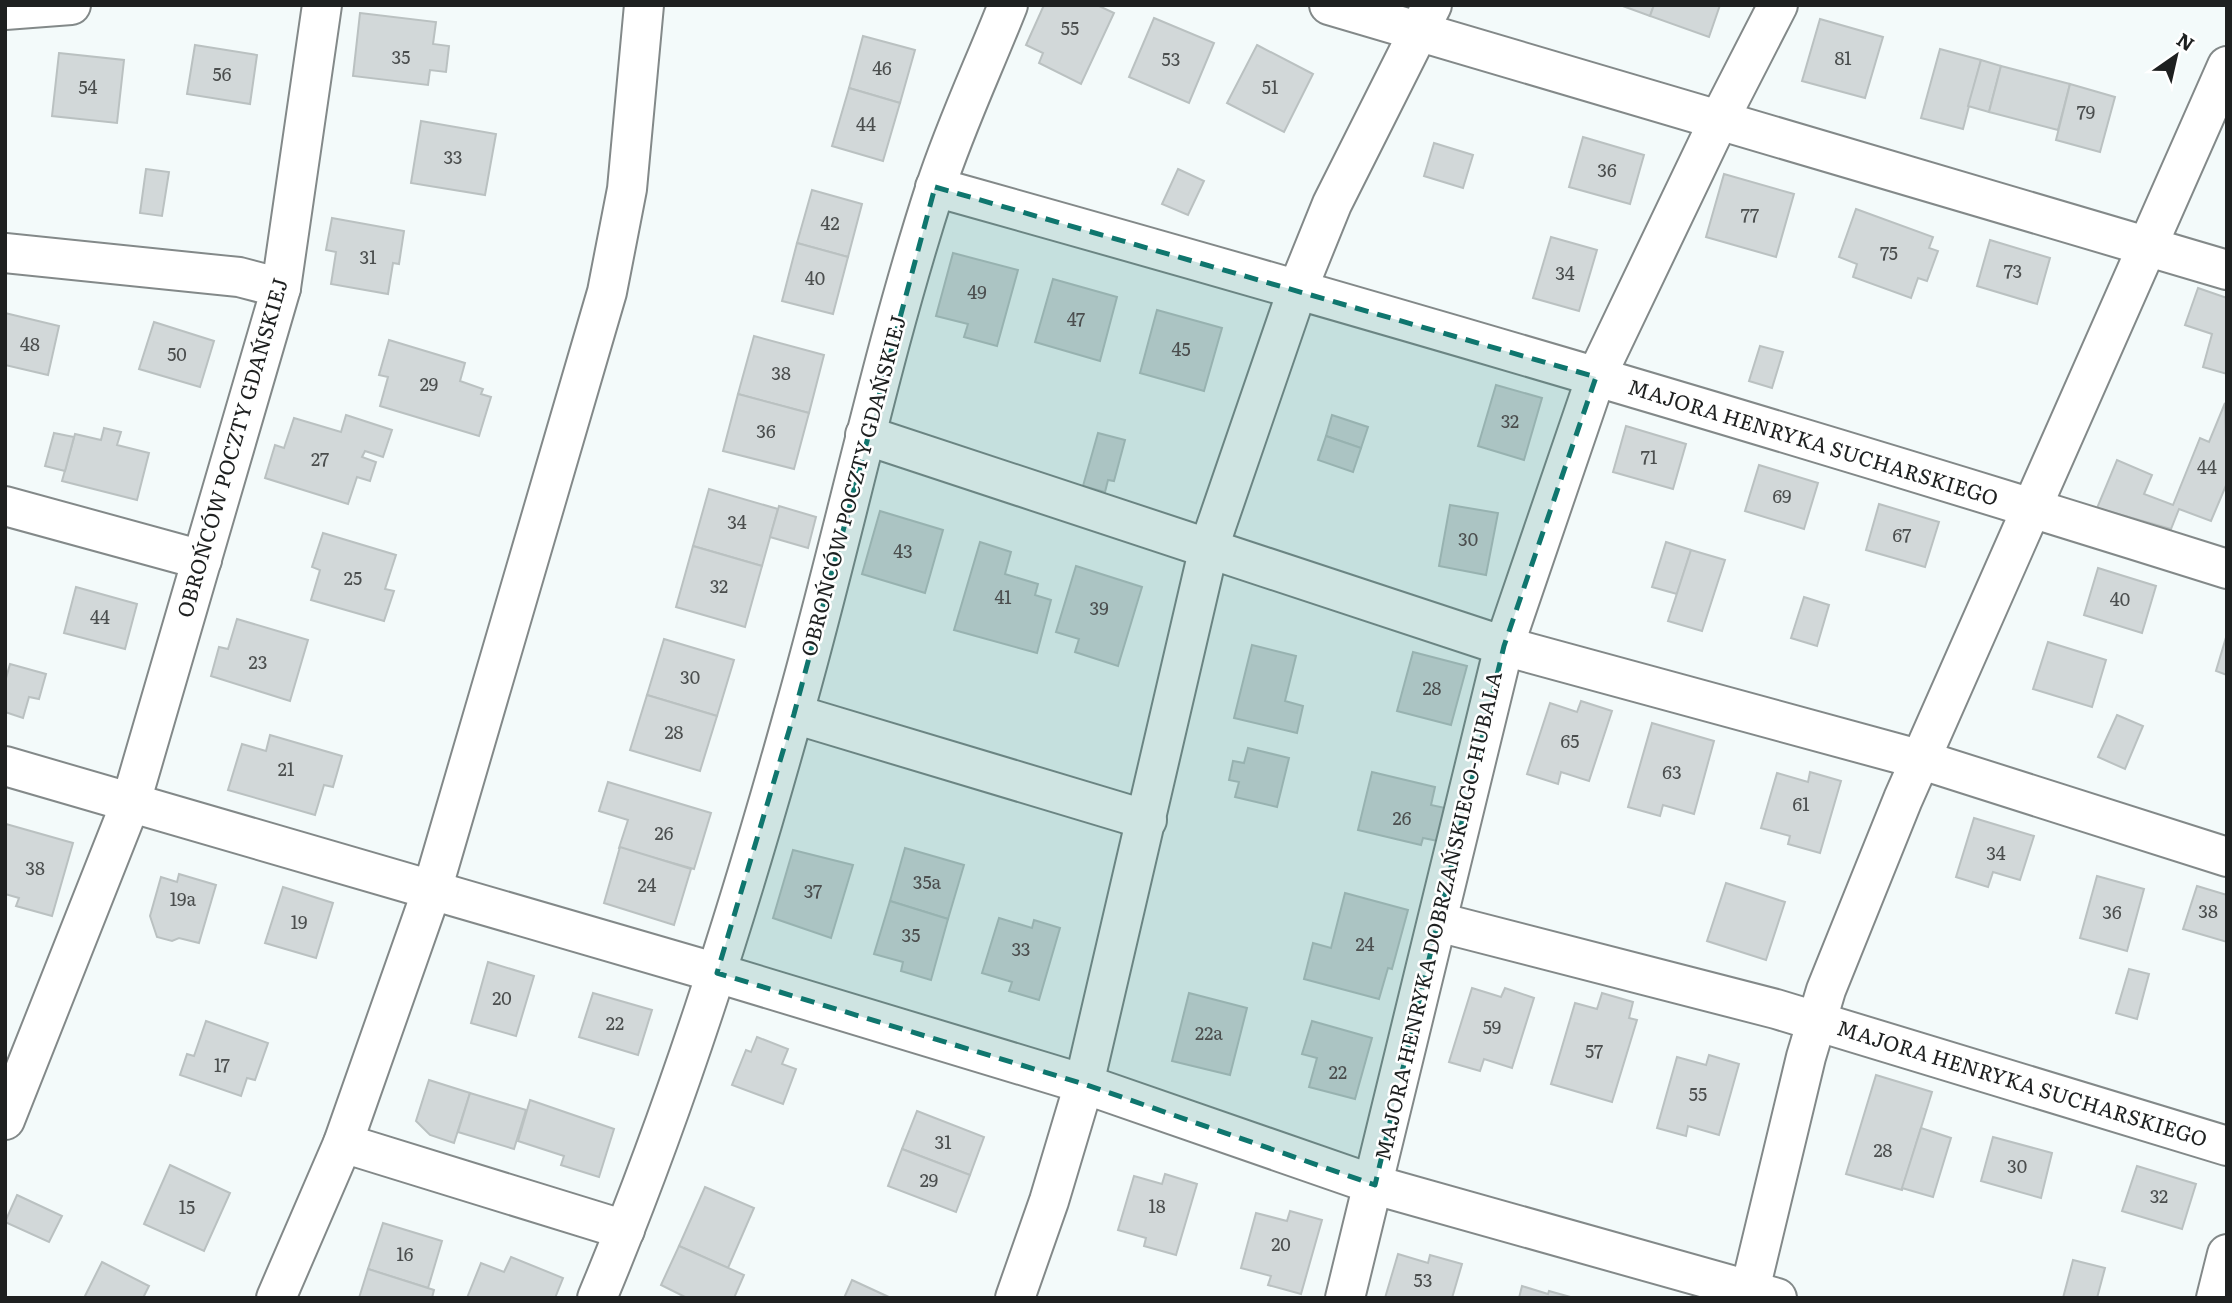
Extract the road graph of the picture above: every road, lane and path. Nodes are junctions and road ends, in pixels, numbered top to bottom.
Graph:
1 (71, 5) edge
2 (322, 5) edge
3 (644, 5) edge
4 (1008, 5) edge
5 (1329, 5) edge
6 (1778, 5) edge
7 (5, 10) edge
8 (1425, 18) edge
9 (2227, 66) edge
10 (1719, 120) junction
11 (935, 187) junction
12 (2145, 247) junction
13 (5, 253) edge
14 (2227, 270) edge
15 (281, 288) junction
16 (1298, 288) junction
17 (1596, 377) junction
18 (865, 436) junction
19 (5, 506) edge
20 (2031, 507) junction
21 (1209, 547) junction
22 (202, 560) junction
23 (2227, 569) edge
24 (1504, 646) junction
25 (794, 714) junction
26 (1922, 760) junction
27 (5, 766) edge
28 (131, 802) junction
29 (1147, 820) junction
30 (2227, 857) edge
31 (432, 890) junction
32 (1438, 922) junction
33 (717, 973) junction
34 (1816, 1022) junction
35 (1084, 1084) junction
36 (5, 1120) edge
37 (343, 1143) junction
38 (2227, 1146) edge
39 (1375, 1185) junction
40 (625, 1230) junction
41 (2227, 1254) edge
42 (1759, 1295) edge
43 (276, 1298) edge
44 (597, 1298) edge
45 (1015, 1298) edge
46 (1345, 1298) edge
47 (2216, 1298) edge

1 - 7 street
2 - 15 street, OBROŃCÓW POCZTY GDAŃSKIEJ
3 - 31 street
4 - 11 street, OBROŃCÓW POCZTY GDAŃSKIEJ
5 - 8 street
6 - 10 street, MAJORA HENRYKA DOBRZAŃSKIEGO-HUBALA
8 - 10 street
8 - 16 street
9 - 12 street, MAJORA HENRYKA SUCHARSKIEGO
10 - 12 street
10 - 17 street, MAJORA HENRYKA DOBRZAŃSKIEGO-HUBALA
11 - 16 street
11 - 18 street, OBROŃCÓW POCZTY GDAŃSKIEJ
12 - 14 street
12 - 20 street, MAJORA HENRYKA SUCHARSKIEGO
13 - 15 street
15 - 22 street, OBROŃCÓW POCZTY GDAŃSKIEJ
16 - 17 street
16 - 21 street
17 - 20 street, MAJORA HENRYKA SUCHARSKIEGO
17 - 24 street, MAJORA HENRYKA DOBRZAŃSKIEGO-HUBALA
18 - 21 street, MAJORA HENRYKA DOBRZAŃSKIEGO-HUBALA
18 - 25 street, OBROŃCÓW POCZTY GDAŃSKIEJ
19 - 22 street
20 - 23 street, MAJORA HENRYKA SUCHARSKIEGO
20 - 26 street, MAJORA HENRYKA SUCHARSKIEGO
21 - 24 street, MAJORA HENRYKA DOBRZAŃSKIEGO-HUBALA
21 - 29 street
22 - 28 street, OBROŃCÓW POCZTY GDAŃSKIEJ
24 - 26 street
24 - 32 street, MAJORA HENRYKA DOBRZAŃSKIEGO-HUBALA
25 - 29 street
25 - 33 street, OBROŃCÓW POCZTY GDAŃSKIEJ
26 - 30 street
26 - 34 street, MAJORA HENRYKA SUCHARSKIEGO
27 - 28 street
28 - 31 street
28 - 36 street, OBROŃCÓW POCZTY GDAŃSKIEJ
29 - 35 street
31 - 33 street
31 - 37 street
32 - 34 street, MAJORA HENRYKA SUCHARSKIEGO
32 - 39 street, MAJORA HENRYKA DOBRZAŃSKIEGO-HUBALA
33 - 35 street, MAJORA HENRYKA DOBRZAŃSKIEGO-HUBALA
33 - 40 street, OBROŃCÓW POCZTY GDAŃSKIEJ
34 - 38 street, MAJORA HENRYKA SUCHARSKIEGO
34 - 42 street, MAJORA HENRYKA SUCHARSKIEGO
35 - 39 street, MAJORA HENRYKA DOBRZAŃSKIEGO-HUBALA
35 - 45 street
37 - 40 street
37 - 43 street
39 - 42 street, MAJORA HENRYKA SUCHARSKIEGO
39 - 46 street, MAJORA HENRYKA DOBRZAŃSKIEGO-HUBALA
40 - 44 street, OBROŃCÓW POCZTY GDAŃSKIEJ
41 - 47 street

